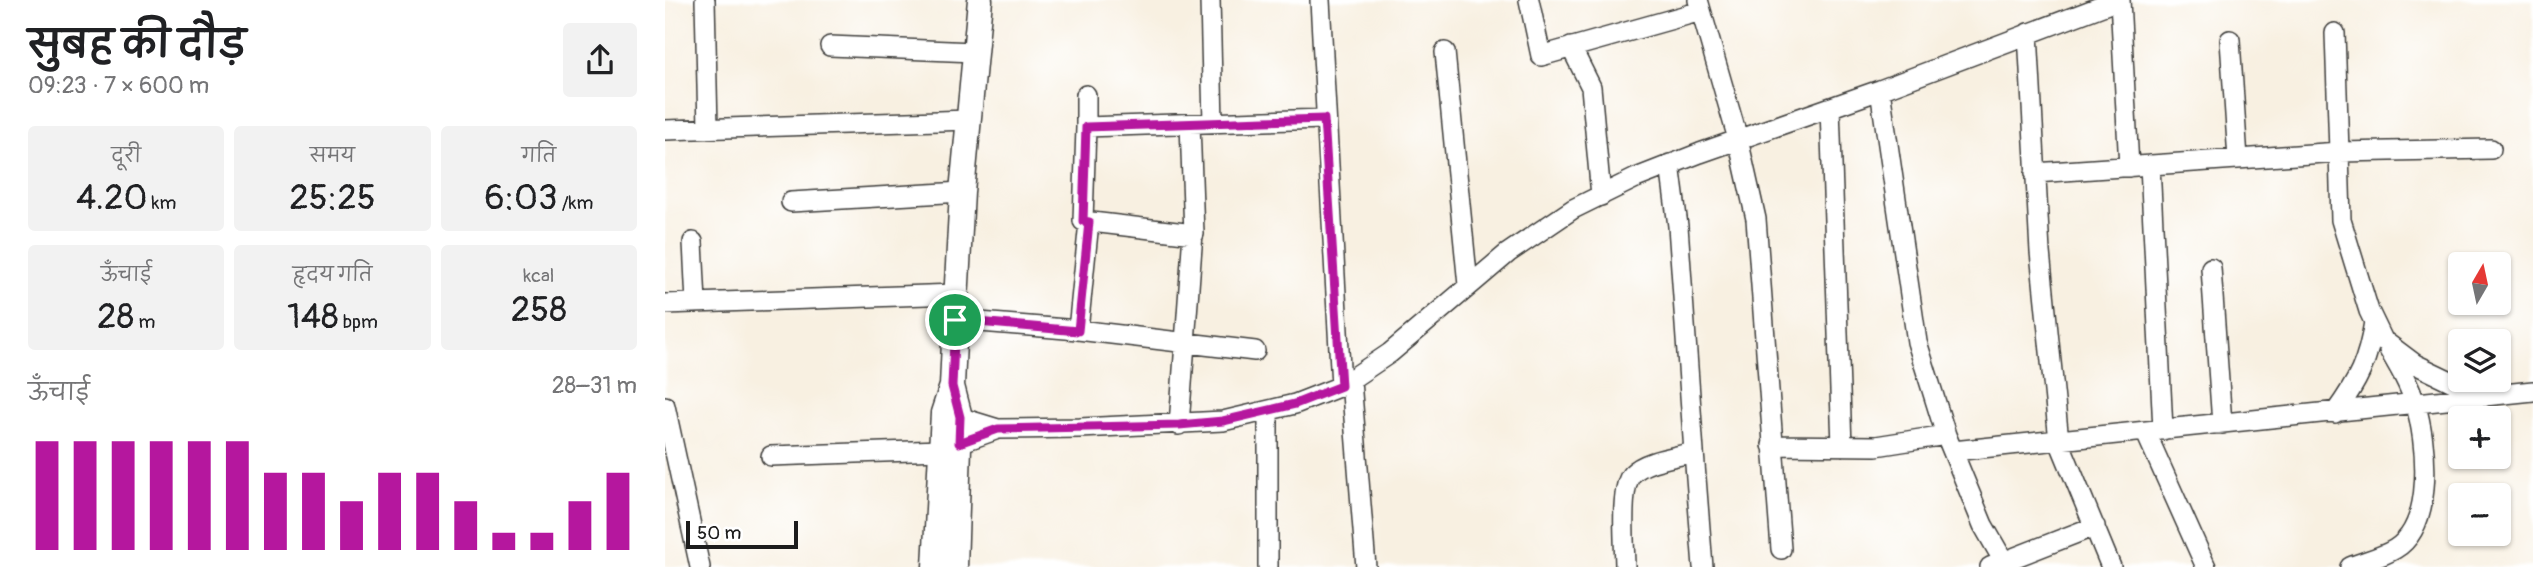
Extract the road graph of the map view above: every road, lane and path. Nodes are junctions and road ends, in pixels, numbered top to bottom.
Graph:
1 (705, 0) edge
2 (980, 0) edge
3 (1210, 0) edge
4 (1320, 0) edge
5 (1529, 0) edge
6 (2119, 0) edge
7 (1699, 6) edge
8 (2028, 33) junction
9 (2335, 33) dead end
10 (2230, 40) dead end
11 (830, 46) dead end
12 (1571, 47) junction
13 (974, 52) junction
14 (1445, 52) dead end
15 (1880, 90) junction
16 (1086, 94) dead end
17 (1830, 108) junction
18 (1324, 119) junction
19 (969, 120) junction
20 (1213, 123) junction
21 (1190, 124) junction
22 (1086, 127) junction
23 (708, 128) junction
24 (665, 130) edge
25 (1738, 139) junction
26 (2491, 149) dead end
27 (2339, 152) junction
28 (2238, 159) junction
29 (1670, 164) junction
30 (2150, 166) junction
31 (2129, 167) junction
32 (2035, 173) junction
33 (963, 192) junction
34 (1601, 196) junction
35 (791, 202) dead end
36 (1089, 222) junction
37 (1193, 233) junction
38 (693, 242) dead end
39 (2211, 268) dead end
40 (1468, 285) junction
41 (956, 294) junction
42 (696, 303) junction
43 (665, 304) edge
44 (955, 320) junction
45 (1078, 331) junction
46 (2378, 331) junction
47 (1187, 343) junction
48 (1255, 351) dead end
49 (1346, 384) junction
50 (2533, 391) edge
51 (2485, 397) junction
52 (2416, 404) junction
53 (665, 406) edge
54 (1268, 412) junction
55 (2335, 413) junction
56 (951, 415) junction
57 (2222, 424) junction
58 (1179, 425) junction
59 (998, 429) junction
60 (2155, 431) junction
61 (2059, 441) junction
62 (1949, 443) junction
63 (1772, 445) junction
64 (950, 446) junction
65 (1842, 446) junction
66 (1694, 452) junction
67 (771, 456) dead end
68 (2095, 526) junction
69 (1781, 549) dead end
70 (2000, 565) edge
71 (699, 567) edge
72 (935, 567) edge
73 (955, 567) edge
74 (1268, 567) edge
75 (1366, 567) edge
76 (1625, 567) edge
77 (1703, 567) edge
78 (2111, 567) edge
79 (2206, 567) edge
80 (2350, 567) edge

1 - 23 street
2 - 13 main road
3 - 20 street
4 - 18 street
5 - 12 street
6 - 8 street
6 - 31 street
7 - 12 street
7 - 25 street
8 - 15 street
8 - 32 street
9 - 27 street
10 - 28 street
11 - 13 street
12 - 34 street
13 - 19 main road
14 - 40 street
15 - 17 street
15 - 62 street
16 - 22 street
17 - 25 street
17 - 65 street
18 - 20 street
18 - 49 street
19 - 23 street
19 - 33 main road
20 - 21 street
21 - 22 street
21 - 37 street
22 - 36 street
23 - 24 street
25 - 29 street
25 - 63 street
26 - 27 street
27 - 28 street
27 - 46 street
28 - 30 street
29 - 34 street
29 - 66 street
30 - 31 street
30 - 60 street
31 - 32 street
32 - 61 street
33 - 35 street
33 - 41 main road
34 - 40 street
36 - 37 street
36 - 45 street
37 - 47 street
38 - 42 street
39 - 57 street
40 - 49 street
41 - 42 street
41 - 44 main road
42 - 43 street
44 - 45 street
44 - 56 main road
45 - 47 street
46 - 51 street
46 - 52 street
46 - 55 street
47 - 48 street
47 - 58 street
49 - 54 street
49 - 75 street
50 - 51 street
51 - 52 street
52 - 55 street
52 - 80 street
53 - 71 street
54 - 58 street
54 - 74 street
55 - 57 street
56 - 59 street
56 - 64 main road
57 - 60 street
58 - 59 street
59 - 64 street
60 - 61 street
60 - 79 street
61 - 62 street
61 - 68 street
62 - 65 street
62 - 70 street
63 - 65 street
63 - 69 street
64 - 67 street
64 - 72 main road
64 - 73 main road
66 - 76 street
66 - 77 street
68 - 70 street
68 - 78 street

